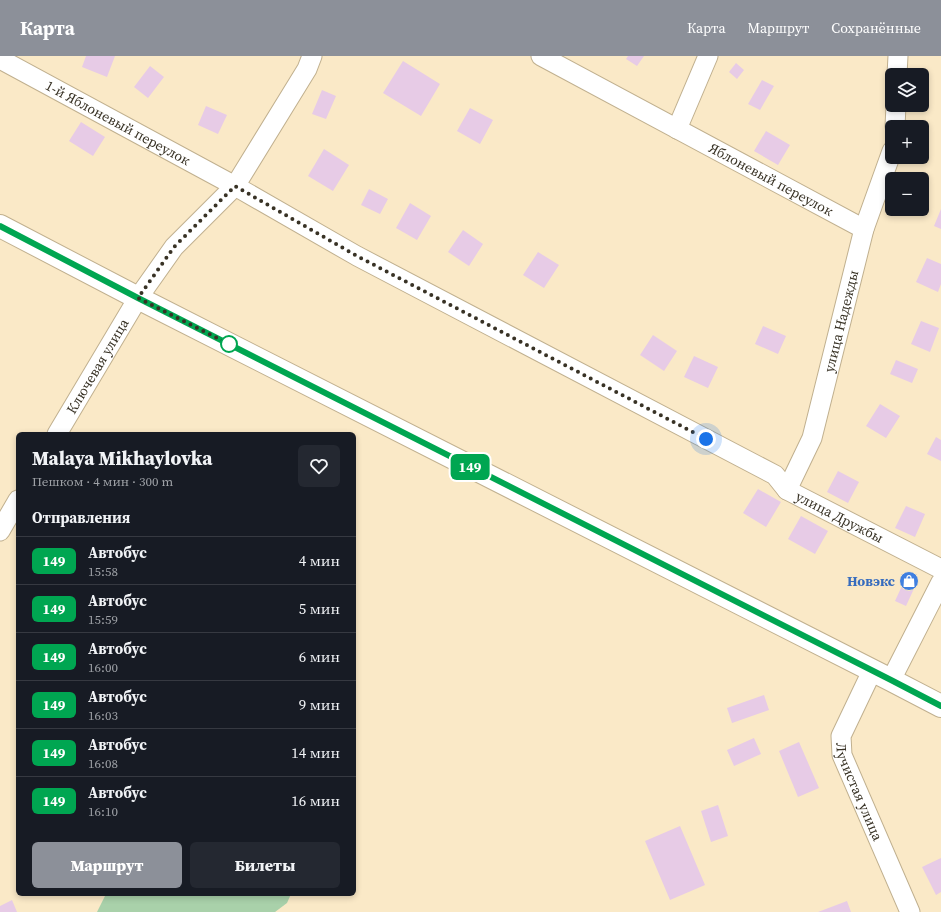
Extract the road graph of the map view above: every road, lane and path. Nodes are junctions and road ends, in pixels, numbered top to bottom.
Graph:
1 (312, 56) edge
2 (541, 56) edge
3 (708, 56) edge
4 (898, 56) edge
5 (0, 59) edge
6 (897, 68) edge
7 (677, 129) junction
8 (888, 164) edge
9 (235, 186) junction
10 (0, 226) edge
11 (864, 229) junction
12 (138, 298) junction
13 (58, 432) edge
14 (787, 490) junction
15 (16, 503) edge
16 (0, 531) edge
17 (941, 569) edge
18 (941, 582) edge
19 (882, 676) junction
20 (941, 706) edge
21 (910, 912) edge

1 - 9 street, Ключевая улица
2 - 7 street, Яблоневый переулок
3 - 7 street
4 - 6 street
5 - 9 street, 1-й Яблоневый переулок
7 - 11 street, Яблоневый переулок
8 - 11 street, улица Надежды
9 - 12 street, Ключевая улица
9 - 14 street, улица Дружбы
10 - 12 street
11 - 14 street, улица Надежды
12 - 13 street, Ключевая улица
12 - 19 street
14 - 17 street, улица Дружбы
15 - 16 street
18 - 19 street, Лучистая улица
19 - 20 street
19 - 21 street, Лучистая улица

